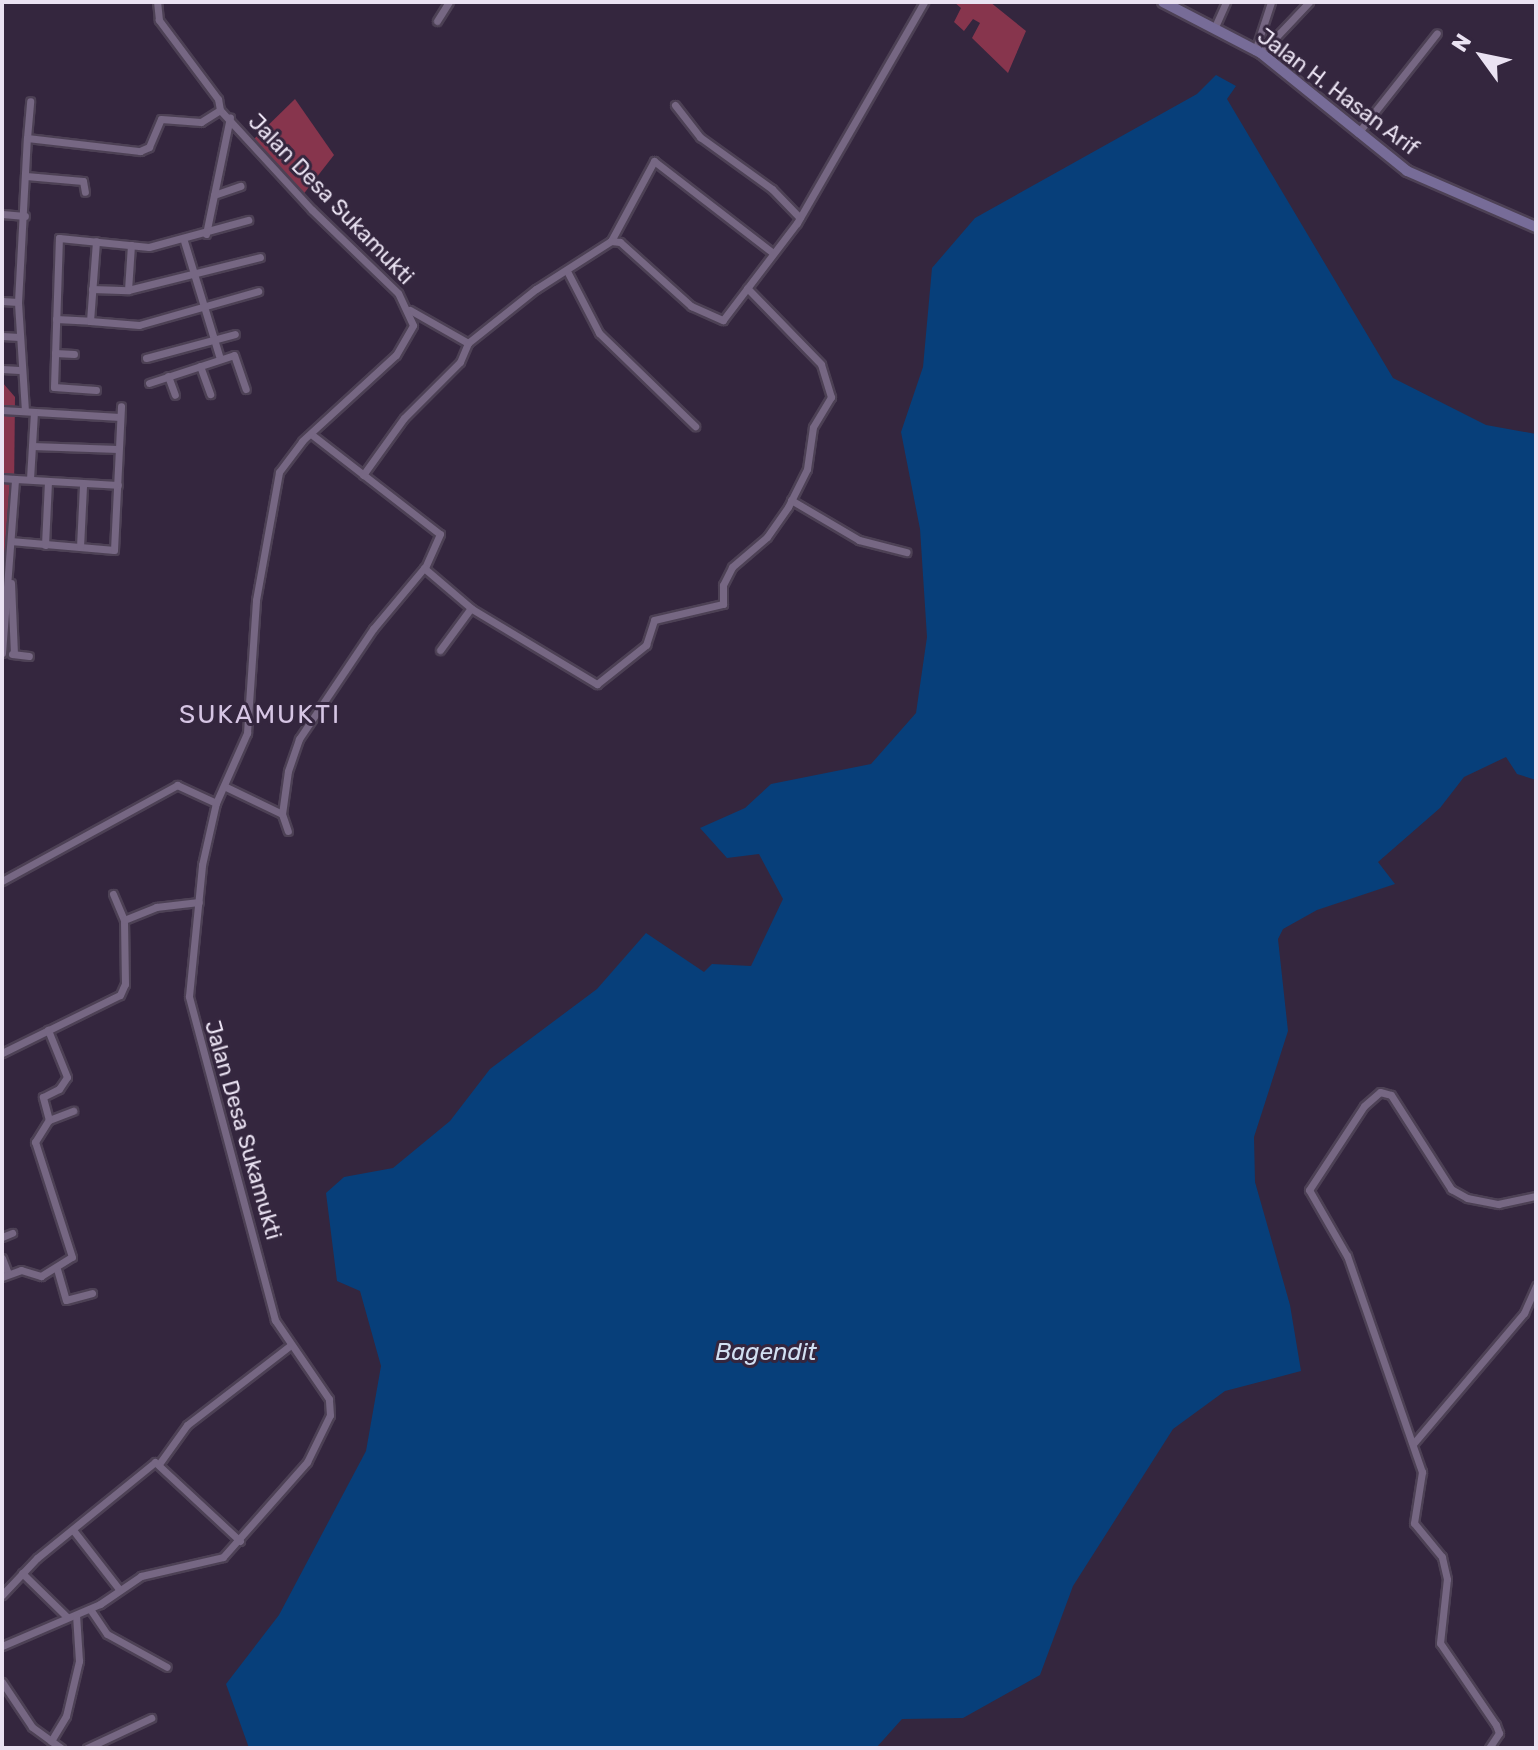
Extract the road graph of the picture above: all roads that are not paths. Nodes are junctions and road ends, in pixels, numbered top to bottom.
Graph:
1 (157, 2) edge
2 (449, 2) edge
3 (924, 2) edge
4 (1163, 2) edge
5 (1226, 2) edge
6 (1271, 2) edge
7 (1309, 2) edge
8 (437, 21) dead end
9 (1214, 29) junction
10 (1437, 33) dead end
11 (1258, 52) junction
12 (30, 101) dead end
13 (675, 105) dead end
14 (220, 110) junction
15 (230, 117) junction
16 (1358, 133) junction
17 (27, 138) junction
18 (26, 176) junction
19 (240, 186) dead end
20 (85, 192) dead end
21 (214, 195) junction
22 (2, 214) edge
23 (25, 216) junction
24 (800, 218) junction
25 (248, 220) dead end
26 (1536, 227) edge
27 (206, 234) junction
28 (96, 241) junction
29 (184, 241) junction
30 (611, 241) junction
31 (131, 245) junction
32 (773, 253) junction
33 (260, 257) dead end
34 (567, 271) junction
35 (195, 275) junction
36 (747, 288) junction
37 (92, 289) junction
38 (128, 290) junction
39 (258, 291) dead end
40 (2, 301) edge
41 (18, 302) junction
42 (205, 306) junction
43 (410, 310) junction
44 (56, 319) junction
45 (90, 321) junction
46 (235, 334) dead end
47 (2, 336) edge
48 (19, 337) junction
49 (216, 339) junction
50 (468, 343) junction
51 (55, 353) junction
52 (74, 354) dead end
53 (146, 358) dead end
54 (220, 359) junction
55 (200, 366) junction
56 (2, 369) edge
57 (19, 370) junction
58 (168, 376) junction
59 (149, 383) dead end
60 (246, 389) dead end
61 (96, 390) dead end
62 (210, 394) dead end
63 (20, 395) junction
64 (175, 395) dead end
65 (121, 406) dead end
66 (2, 410) edge
67 (16, 410) junction
68 (30, 412) junction
69 (120, 417) junction
70 (695, 426) dead end
71 (311, 434) junction
72 (32, 446) junction
73 (118, 449) junction
74 (363, 475) junction
75 (2, 478) edge
76 (15, 479) junction
77 (30, 479) junction
78 (48, 482) junction
79 (83, 485) junction
80 (118, 485) junction
81 (791, 500) junction
82 (7, 513) edge
83 (45, 545) junction
84 (8, 546) edge
85 (80, 547) junction
86 (906, 552) dead end
87 (425, 568) junction
88 (7, 583) edge
89 (471, 608) junction
90 (7, 618) edge
91 (440, 650) dead end
92 (3, 653) edge
93 (14, 654) junction
94 (29, 656) dead end
95 (226, 787) junction
96 (216, 803) junction
97 (282, 814) junction
98 (288, 831) dead end
99 (2, 881) edge
100 (113, 894) dead end
101 (199, 902) junction
102 (124, 920) junction
103 (48, 1030) junction
104 (2, 1053) edge
105 (73, 1111) dead end
106 (49, 1120) junction
107 (1536, 1196) edge
108 (12, 1233) dead end
109 (2, 1237) edge
110 (2, 1258) edge
111 (57, 1269) junction
112 (5, 1276) edge
113 (1536, 1286) edge
114 (92, 1293) dead end
115 (291, 1345) junction
116 (1413, 1444) junction
117 (159, 1464) junction
118 (73, 1530) junction
119 (240, 1541) junction
120 (22, 1573) junction
121 (119, 1589) junction
122 (2, 1595) edge
123 (90, 1609) junction
124 (72, 1616) junction
125 (2, 1646) edge
126 (167, 1667) dead end
127 (2, 1682) edge
128 (151, 1718) dead end
129 (51, 1741) junction
130 (61, 1748) edge
131 (87, 1748) edge
132 (1489, 1748) edge

1 - 14 street, Jalan Desa Sukamukti
2 - 8 street
3 - 24 street
4 - 9 main road, Jalan H. Hasan Arif
5 - 9 street
6 - 11 street
7 - 11 street
9 - 11 main road, Jalan H. Hasan Arif
10 - 16 street
11 - 16 main road, Jalan H. Hasan Arif
12 - 17 street
13 - 24 street
14 - 15 street, Jalan Desa Sukamukti
14 - 17 street
15 - 21 street
15 - 43 street, Jalan Desa Sukamukti
16 - 26 main road, Jalan H. Hasan Arif
17 - 18 street
18 - 20 street
18 - 23 street
19 - 21 street
21 - 27 street
22 - 23 street
23 - 41 street
24 - 32 street
25 - 27 street
27 - 29 street
28 - 31 street
28 - 37 street
28 - 44 street
29 - 31 street
29 - 35 street
30 - 32 street
30 - 34 street
30 - 36 street
31 - 38 street
32 - 36 street
33 - 35 street
34 - 50 street
34 - 70 street
35 - 38 street
35 - 42 street
36 - 81 street
37 - 38 street
37 - 45 street
39 - 42 street
40 - 41 street
41 - 48 street
42 - 45 street
42 - 49 street
43 - 50 street
43 - 71 street, Jalan Desa Sukamukti
44 - 45 street
44 - 51 street
46 - 49 street
47 - 48 street
48 - 57 street
49 - 53 street
49 - 54 street
50 - 74 street
51 - 52 street
51 - 61 street
54 - 55 street
54 - 60 street
55 - 58 street
55 - 62 street
56 - 57 street
57 - 63 street
58 - 59 street
58 - 64 street
63 - 67 street
63 - 68 street
65 - 69 street
66 - 67 street
67 - 68 street
68 - 69 street
68 - 72 street
69 - 73 street
71 - 74 street
71 - 95 street, Jalan Desa Sukamukti
72 - 73 street
72 - 77 street
73 - 80 street
74 - 87 street
75 - 76 street
76 - 77 street
76 - 82 street
77 - 78 street
78 - 79 street
78 - 83 street
79 - 80 street
79 - 85 street
80 - 85 street
81 - 86 street
81 - 89 street
82 - 84 street
83 - 84 street
83 - 85 street
84 - 88 street
87 - 89 street
87 - 97 street
88 - 90 street
89 - 91 street
90 - 92 street
90 - 93 street
92 - 93 street
93 - 94 street
95 - 96 street, Jalan Desa Sukamukti
95 - 97 street
96 - 99 street
96 - 101 street, Jalan Desa Sukamukti
97 - 98 street
100 - 102 street
101 - 102 street
101 - 115 street, Jalan Desa Sukamukti
102 - 103 street
103 - 104 street
103 - 106 street
105 - 106 street
106 - 111 street
107 - 116 street
108 - 109 street
110 - 112 street
111 - 112 street
111 - 114 street
113 - 116 street
115 - 117 street
115 - 119 street, Jalan Desa Sukamukti
116 - 132 street
117 - 118 street
117 - 119 street
118 - 120 street
118 - 121 street
119 - 121 street, Jalan Desa Sukamukti
120 - 122 street
120 - 124 street
121 - 123 street, Jalan Desa Sukamukti
123 - 124 street, Jalan Desa Sukamukti
123 - 126 street
124 - 125 street, Jalan Desa Sukamukti
124 - 129 street
127 - 129 street
128 - 131 street
129 - 130 street

